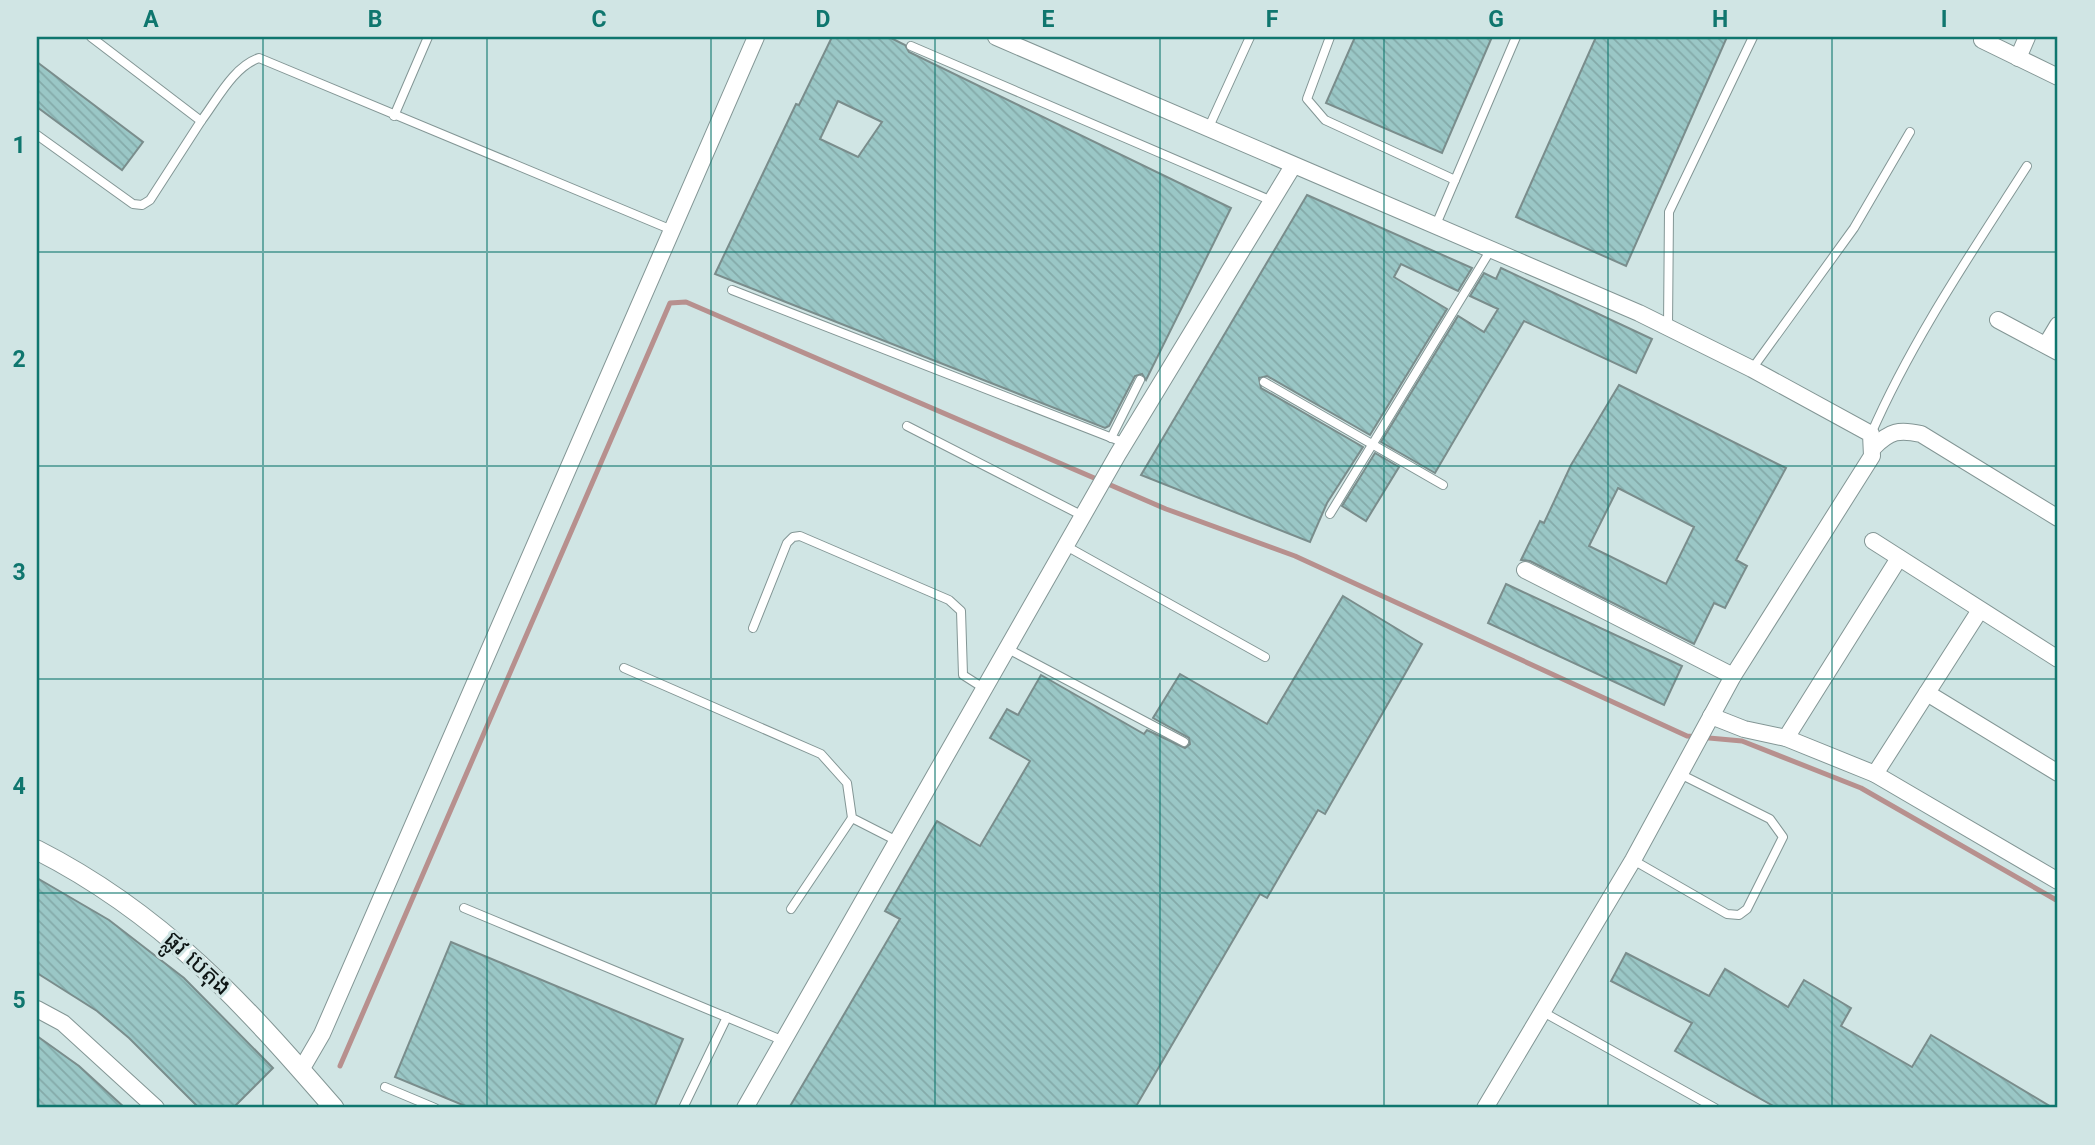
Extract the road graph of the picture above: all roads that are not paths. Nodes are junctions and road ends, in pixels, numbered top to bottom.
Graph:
1 (91, 37) edge
2 (428, 37) edge
3 (756, 37) edge
4 (996, 37) edge
5 (1250, 37) edge
6 (1330, 37) edge
7 (1516, 37) edge
8 (1753, 37) edge
9 (2027, 37) edge
10 (1982, 40) dead end
11 (911, 46) dead end
12 (2018, 58) junction
13 (2058, 77) edge
14 (394, 116) junction
15 (201, 121) junction
16 (1208, 129) junction
17 (1910, 132) dead end
18 (37, 135) edge
19 (1293, 166) junction
20 (2027, 166) dead end
21 (1455, 180) junction
22 (1272, 201) junction
23 (1435, 227) junction
24 (672, 230) junction
25 (1490, 251) junction
26 (732, 290) dead end
27 (1998, 320) dead end
28 (2058, 325) edge
29 (1668, 327) junction
30 (2052, 349) edge
31 (1752, 369) junction
32 (1140, 380) dead end
33 (1264, 382) dead end
34 (907, 426) dead end
35 (1872, 440) junction
36 (1373, 444) junction
37 (1118, 445) junction
38 (1443, 485) dead end
39 (1086, 511) junction
40 (1330, 514) dead end
41 (2058, 518) edge
42 (1872, 541) dead end
43 (1066, 546) junction
44 (1899, 558) junction
45 (1524, 570) dead end
46 (1980, 610) junction
47 (753, 628) dead end
48 (1008, 649) junction
49 (1265, 657) dead end
50 (2058, 659) edge
51 (624, 668) dead end
52 (1733, 676) junction
53 (985, 689) junction
54 (1927, 692) junction
55 (1709, 720) junction
56 (1786, 737) junction
57 (1185, 742) dead end
58 (2058, 773) edge
59 (1680, 774) junction
60 (1875, 774) junction
61 (852, 818) junction
62 (899, 842) junction
63 (37, 850) edge
64 (1633, 860) junction
65 (2058, 881) edge
66 (464, 908) dead end
67 (791, 909) dead end
68 (37, 1009) edge
69 (1543, 1012) junction
70 (727, 1017) junction
71 (784, 1041) junction
72 (301, 1070) junction
73 (385, 1087) dead end
74 (156, 1108) edge
75 (334, 1108) edge
76 (435, 1108) edge
77 (683, 1108) edge
78 (745, 1108) edge
79 (1485, 1108) edge
80 (1715, 1108) edge

1 - 15 lane
2 - 14 lane
3 - 24 street
4 - 16 street
5 - 16 lane
6 - 21 lane
7 - 21 lane
8 - 29 lane
9 - 12 street
10 - 12 street
11 - 22 lane
12 - 13 street
14 - 15 lane
14 - 24 lane
15 - 18 lane
16 - 19 street
17 - 31 lane
19 - 22 street
19 - 23 street
20 - 35 lane
21 - 23 lane
22 - 37 street
23 - 25 street
24 - 72 street
25 - 29 street
25 - 36 lane
26 - 37 lane
27 - 30 street
28 - 30 street
29 - 31 street
31 - 35 street
32 - 37 lane
33 - 36 lane
34 - 39 lane
35 - 41 street
35 - 52 street
36 - 38 lane
36 - 40 lane
37 - 39 street
39 - 43 street
42 - 44 street
43 - 48 street
43 - 49 lane
44 - 46 street
44 - 56 street
45 - 52 street
46 - 50 street
46 - 54 street
47 - 53 lane
48 - 53 street
48 - 57 lane
51 - 61 lane
52 - 55 street
53 - 62 street
54 - 58 street
54 - 60 street
55 - 56 street
55 - 59 street
56 - 60 street
59 - 64 street
59 - 64 lane
60 - 65 street
61 - 62 lane
61 - 67 lane
62 - 71 street
63 - 72 street, ផ្លូវ បេតុង
64 - 69 street
66 - 70 lane
68 - 74 street
69 - 79 street
69 - 80 lane
70 - 71 lane
70 - 77 lane
71 - 78 street
72 - 75 street, ផ្លូវ បេតុង
73 - 76 lane

